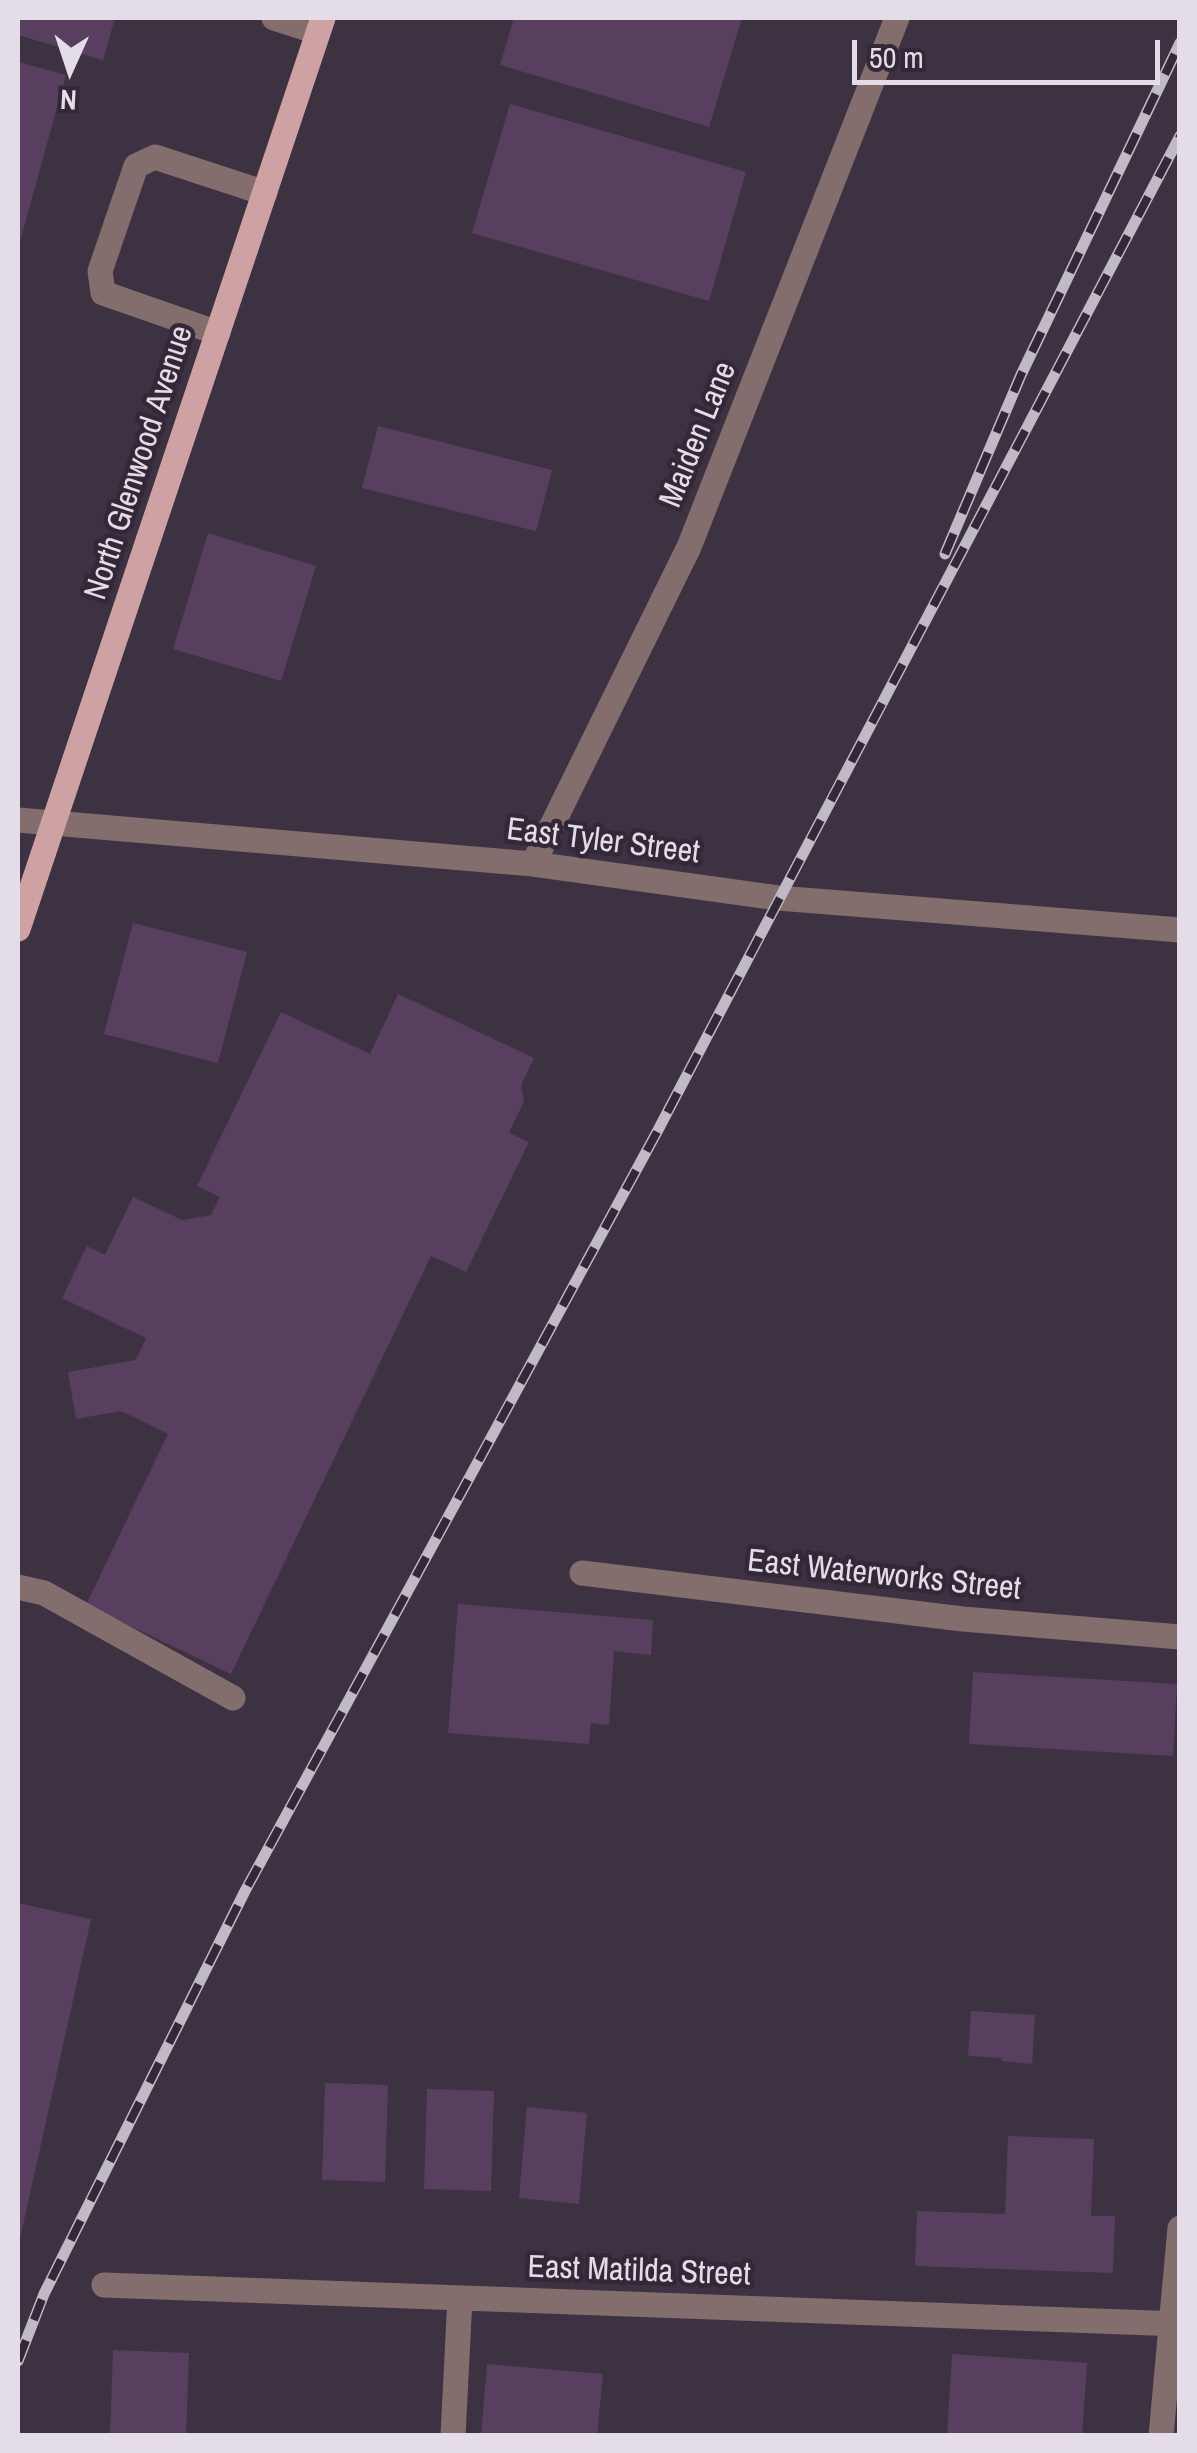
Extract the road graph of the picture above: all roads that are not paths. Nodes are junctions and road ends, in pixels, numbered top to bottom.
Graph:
1 (274, 18) edge
2 (897, 18) edge
3 (320, 25) edge
4 (265, 192) junction
5 (218, 334) junction
6 (18, 820) edge
7 (55, 822) junction
8 (533, 864) junction
9 (18, 930) edge
10 (1180, 930) edge
11 (582, 1573) dead end
12 (18, 1586) edge
13 (1180, 1637) edge
14 (233, 1698) dead end
15 (1180, 2228) edge
16 (104, 2285) dead end
17 (460, 2298) junction
18 (1175, 2324) edge
19 (454, 2436) edge
20 (1161, 2436) edge

1 - 3 street
2 - 8 street, Maiden Lane
3 - 4 main road, North Glenwood Avenue
4 - 5 main road, North Glenwood Avenue
4 - 5 street
5 - 7 main road, North Glenwood Avenue
6 - 7 street, East Tyler Street
7 - 8 street, East Tyler Street
7 - 9 main road, North Glenwood Avenue
8 - 10 street, East Tyler Street
11 - 13 street, East Waterworks Street
12 - 14 street
15 - 18 street
16 - 17 street, East Matilda Street
17 - 18 street, East Matilda Street
17 - 19 street
18 - 20 street

